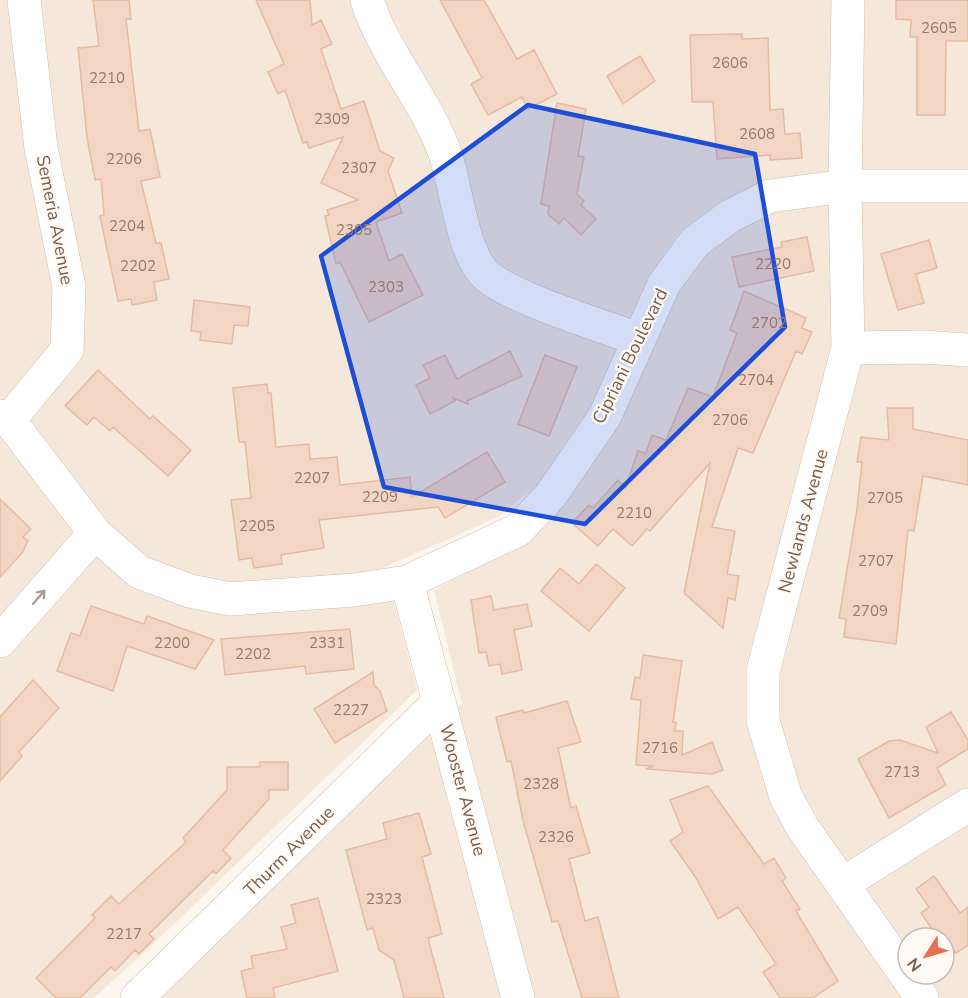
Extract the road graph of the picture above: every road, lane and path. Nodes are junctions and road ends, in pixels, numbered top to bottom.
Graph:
1 (24, 0) edge
2 (367, 0) edge
3 (848, 0) edge
4 (845, 186) junction
5 (968, 186) edge
6 (638, 339) junction
7 (848, 348) junction
8 (968, 350) edge
9 (4, 418) edge
10 (95, 533) junction
11 (406, 582) junction
12 (0, 641) edge
13 (439, 702) junction
14 (968, 805) edge
15 (844, 884) junction
16 (155, 992) edge
17 (518, 998) edge
18 (922, 998) edge

1 - 9 street, Semeria Avenue
2 - 6 street
3 - 4 street, Newlands Avenue
4 - 5 street, Cipriani Boulevard
4 - 6 street, Cipriani Boulevard
4 - 7 street, Newlands Avenue
6 - 11 street, Cipriani Boulevard
7 - 8 street
7 - 15 street, Newlands Avenue
9 - 10 street, Cipriani Boulevard
10 - 11 street, Cipriani Boulevard
12 -> 10 street
11 - 13 street, Wooster Avenue
13 - 16 street, Thurm Avenue
13 - 17 street, Wooster Avenue
14 - 15 street
15 - 18 street, Newlands Avenue

